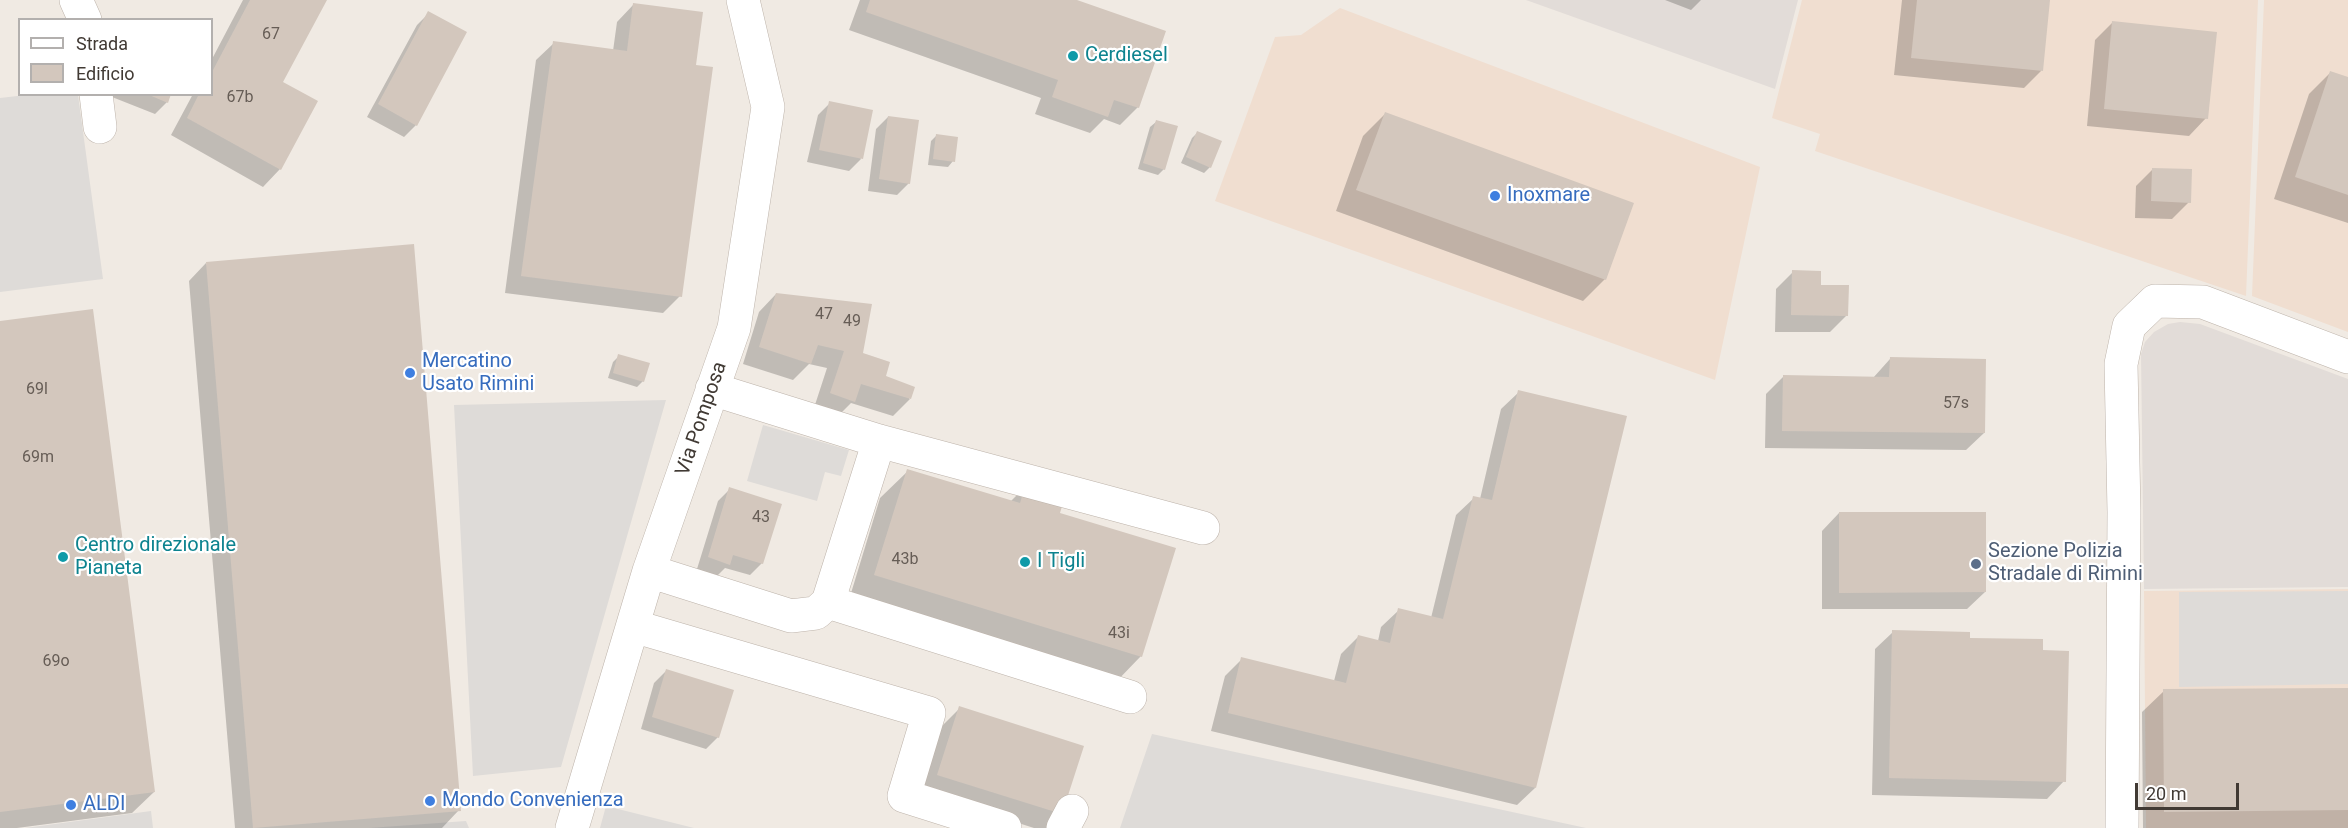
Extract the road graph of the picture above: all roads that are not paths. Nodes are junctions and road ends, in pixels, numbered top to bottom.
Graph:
1 (76, 0) edge
2 (742, 0) edge
3 (84, 18) edge
4 (96, 96) edge
5 (100, 127) dead end
6 (2348, 357) edge
7 (712, 389) junction
8 (879, 441) junction
9 (1203, 528) dead end
10 (649, 571) junction
11 (828, 602) junction
12 (633, 626) junction
13 (1130, 697) dead end
14 (572, 828) edge
15 (1005, 828) edge
16 (2122, 828) edge

1 - 3 street
2 - 7 street, Via Pomposa
4 - 5 street
6 - 16 street
7 - 8 street
7 - 10 street, Via Pomposa
8 - 9 street
8 - 11 street
10 - 11 street
10 - 12 street, Via Pomposa
11 - 13 street
12 - 14 street, Via Pomposa
12 - 15 street

